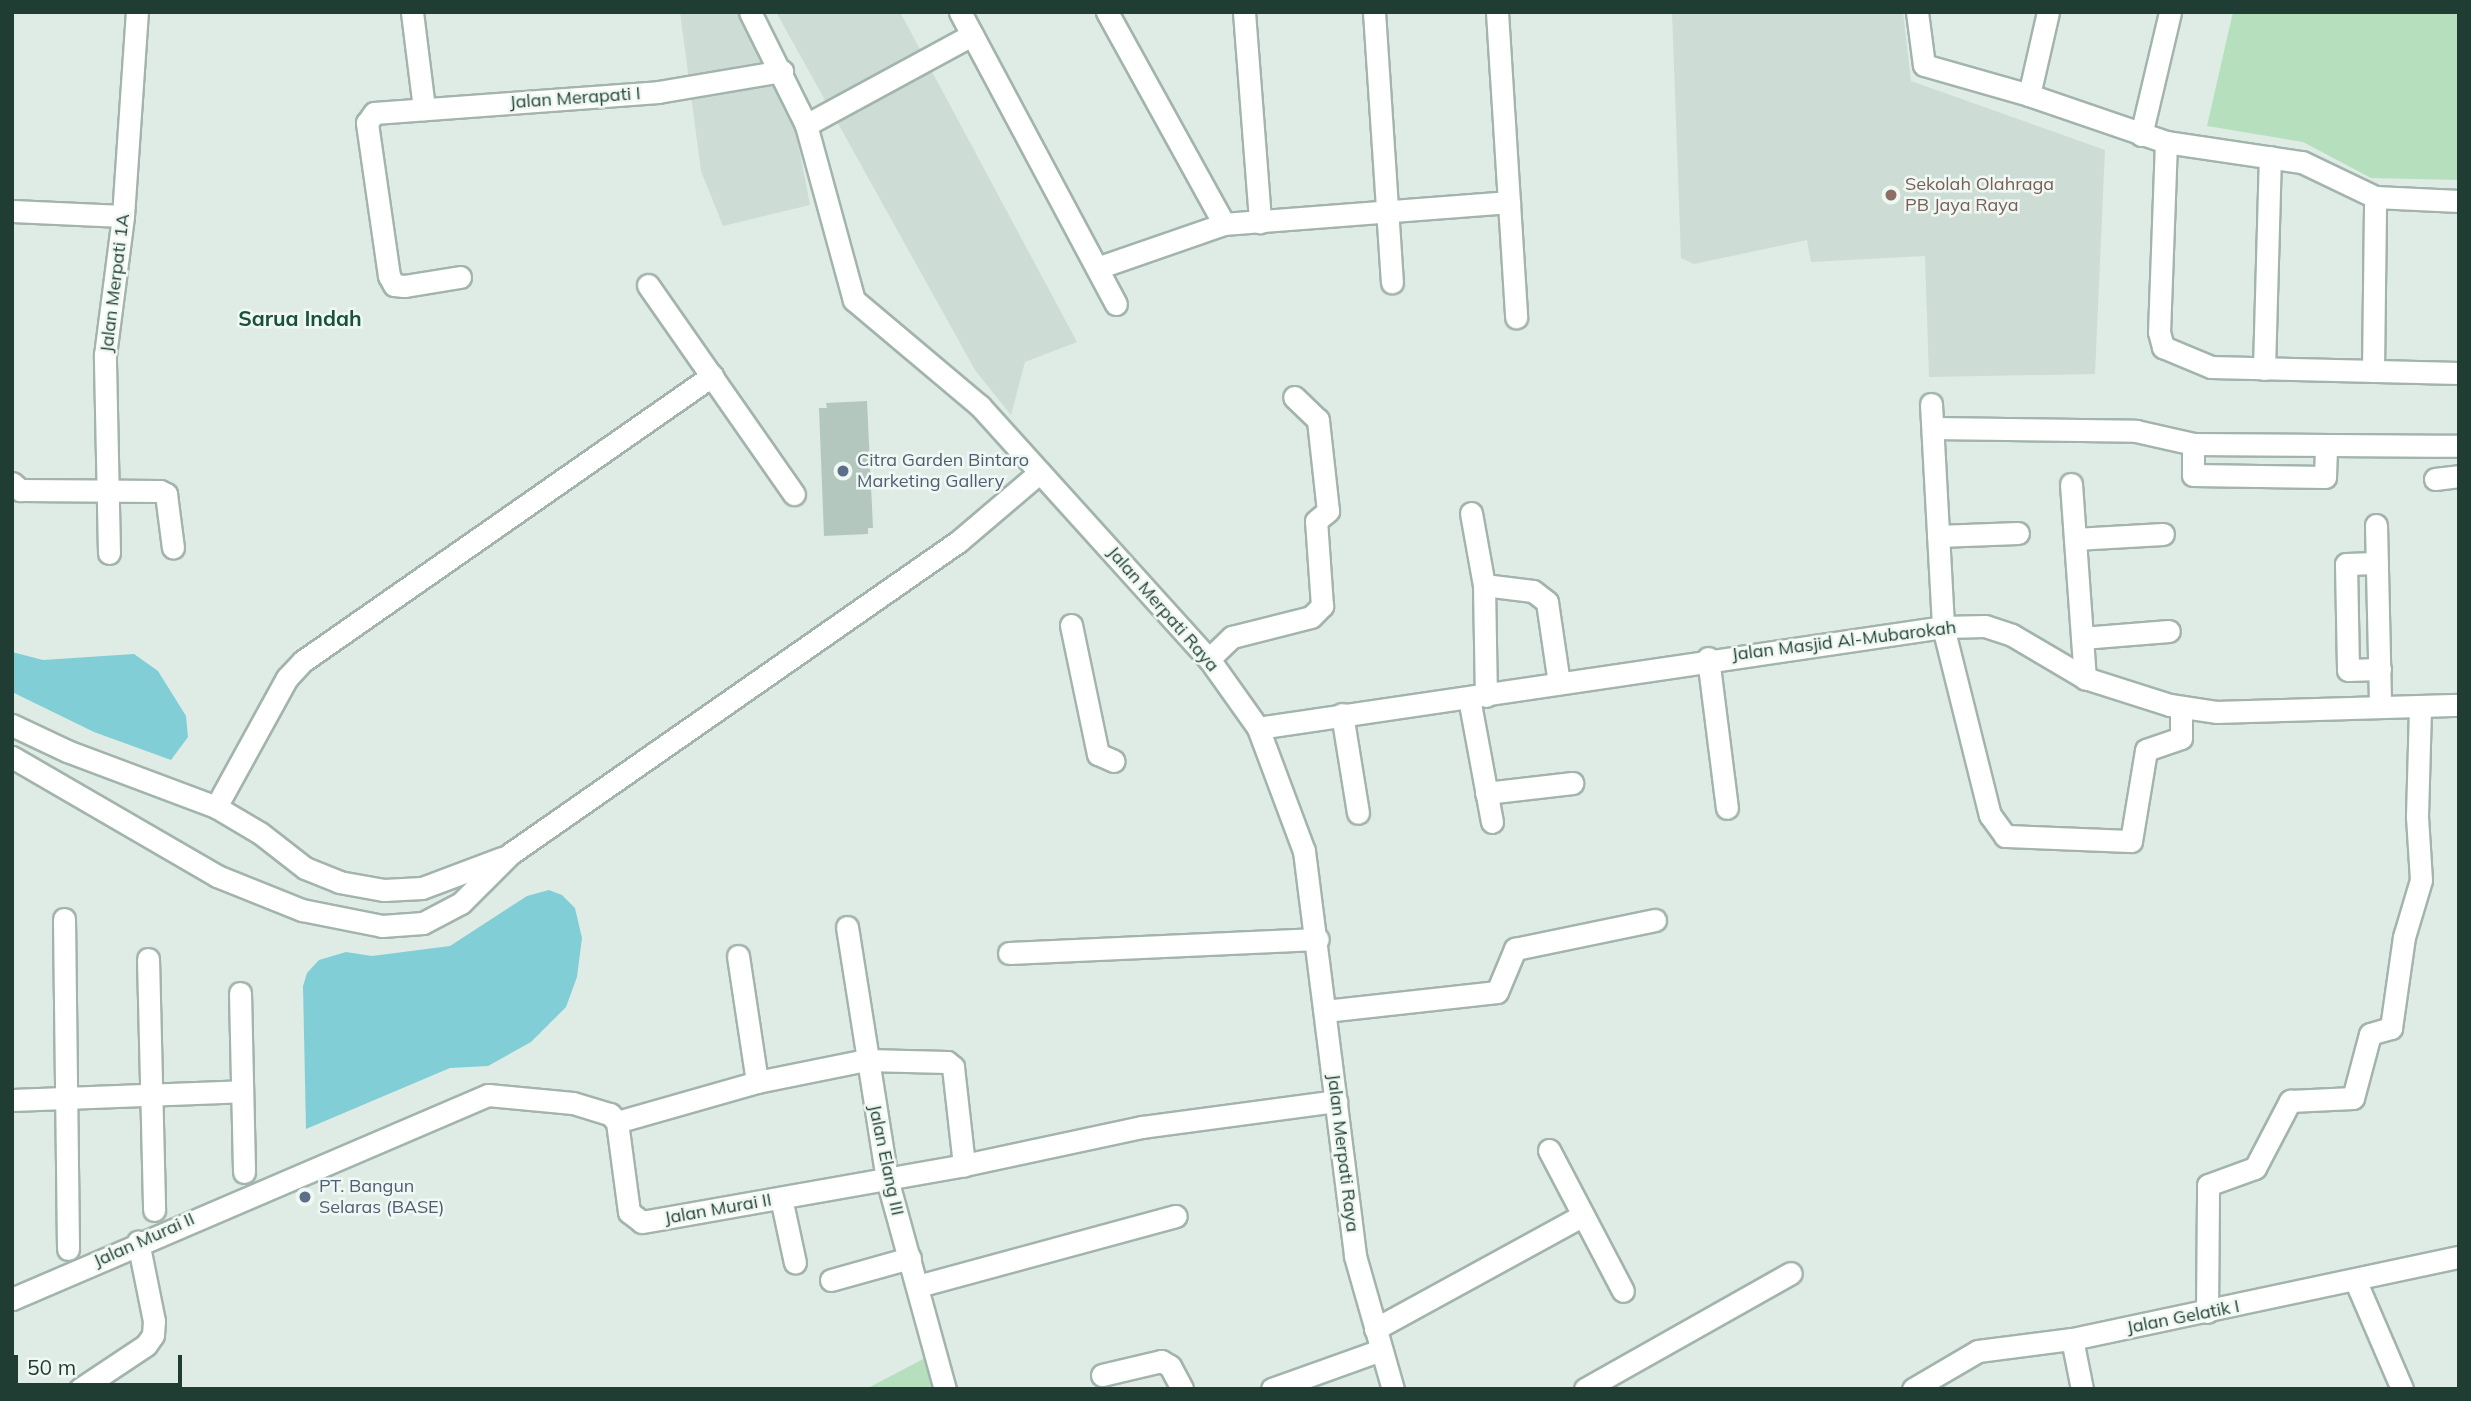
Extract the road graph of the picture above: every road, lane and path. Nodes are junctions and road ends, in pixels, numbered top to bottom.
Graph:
1 (138, 12) edge
2 (412, 12) edge
3 (750, 12) edge
4 (960, 12) edge
5 (1107, 12) edge
6 (1244, 12) edge
7 (1374, 12) edge
8 (1497, 12) edge
9 (1917, 12) edge
10 (2048, 12) edge
11 (2170, 12) edge
12 (972, 35) junction
13 (782, 71) junction
14 (2029, 95) junction
15 (424, 109) junction
16 (806, 125) junction
17 (2141, 135) junction
18 (2166, 142) junction
19 (2270, 157) junction
20 (2375, 197) junction
21 (2459, 201) edge
22 (1509, 202) junction
23 (12, 211) edge
24 (1387, 212) junction
25 (123, 216) junction
26 (1260, 222) junction
27 (1224, 225) junction
28 (1097, 268) junction
29 (460, 277) dead end
30 (1392, 282) dead end
31 (648, 285) dead end
32 (1116, 304) dead end
33 (1516, 317) dead end
34 (2264, 369) junction
35 (2372, 371) junction
36 (2459, 373) edge
37 (712, 376) junction
38 (1294, 397) dead end
39 (1931, 404) dead end
40 (1933, 428) junction
41 (2193, 444) junction
42 (2326, 445) junction
43 (2459, 446) edge
44 (1040, 472) junction
45 (2459, 476) edge
46 (2435, 479) dead end
47 (12, 483) edge
48 (2071, 484) dead end
49 (106, 494) junction
50 (793, 494) dead end
51 (1471, 513) dead end
52 (2376, 525) dead end
53 (2018, 533) dead end
54 (2163, 534) dead end
55 (1938, 536) junction
56 (2075, 539) junction
57 (173, 548) dead end
58 (109, 553) dead end
59 (2377, 563) junction
60 (1485, 585) junction
61 (1070, 625) dead end
62 (1943, 627) junction
63 (2169, 631) dead end
64 (2082, 638) junction
65 (1708, 658) junction
66 (1209, 659) junction
67 (2380, 669) junction
68 (2085, 678) junction
69 (1559, 683) junction
70 (1478, 697) junction
71 (2459, 705) edge
72 (2420, 706) junction
73 (2181, 707) junction
74 (2380, 707) junction
75 (1342, 714) junction
76 (12, 725) edge
77 (1258, 728) junction
78 (66, 751) junction
79 (12, 757) edge
80 (1114, 761) dead end
81 (51, 778) junction
82 (1572, 783) dead end
83 (1486, 793) junction
84 (216, 807) junction
85 (1727, 808) dead end
86 (1359, 813) dead end
87 (1492, 822) dead end
88 (510, 855) junction
89 (384, 890) junction
90 (64, 919) dead end
91 (1655, 920) dead end
92 (382, 926) junction
93 (847, 927) dead end
94 (1318, 939) junction
95 (1009, 953) dead end
96 (738, 956) dead end
97 (148, 958) dead end
98 (240, 993) dead end
99 (1325, 1011) junction
100 (866, 1060) junction
101 (757, 1082) junction
102 (242, 1091) junction
103 (151, 1094) junction
104 (66, 1098) junction
105 (12, 1100) edge
106 (1336, 1101) junction
107 (617, 1122) junction
108 (1549, 1150) dead end
109 (964, 1166) junction
110 (244, 1172) dead end
111 (887, 1179) junction
112 (781, 1198) junction
113 (154, 1210) dead end
114 (1583, 1215) junction
115 (1176, 1216) dead end
116 (138, 1242) junction
117 (68, 1249) dead end
118 (2459, 1257) edge
119 (910, 1258) junction
120 (795, 1263) dead end
121 (1791, 1272) dead end
122 (831, 1280) dead end
123 (2356, 1282) junction
124 (918, 1286) junction
125 (1623, 1291) dead end
126 (12, 1299) edge
127 (2207, 1312) junction
128 (1375, 1329) junction
129 (2072, 1339) junction
130 (1381, 1350) junction
131 (1102, 1375) dead end
132 (80, 1389) edge
133 (945, 1389) edge
134 (1182, 1389) edge
135 (1272, 1389) edge
136 (1393, 1389) edge
137 (1585, 1389) edge
138 (1913, 1389) edge
139 (2082, 1389) edge
140 (2402, 1389) edge

1 - 25 street, Jalan Merpati 1A
2 - 15 street
3 - 13 street, Jalan Merpati Raya
4 - 12 street
5 - 27 street
6 - 26 street
7 - 24 street
8 - 22 street
9 - 14 street
10 - 14 street
11 - 17 street
12 - 16 street
12 - 28 street
13 - 15 street, Jalan Merapati I
13 - 16 street, Jalan Merpati Raya
14 - 17 street
15 - 29 street, Jalan Merapati I
16 - 44 street, Jalan Merpati Raya
17 - 18 street
18 - 19 street
18 - 34 street
19 - 20 street
19 - 34 street
20 - 21 street
20 - 35 street
22 - 24 street
22 - 33 street
23 - 25 street
24 - 26 street
24 - 30 street
25 - 49 street, Jalan Merpati 1A
26 - 27 street
27 - 28 street
28 - 32 street
31 - 37 street
34 - 35 street
35 - 36 street
37 - 50 street
37 - 84 street
38 - 66 street
39 - 40 street
40 - 41 street
40 - 55 street
41 - 42 street
41 - 42 street
42 - 43 street
44 - 66 street, Jalan Merpati Raya
44 - 88 street
45 - 46 street
47 - 49 street
48 - 56 street
49 - 57 street
49 - 58 street, Jalan Merpati 1A
51 - 60 street
52 - 59 street
53 - 55 street
54 - 56 street
55 - 62 street
56 - 64 street
59 - 67 street
59 - 67 street
60 - 69 street
60 - 70 street
61 - 80 street
62 - 65 street, Jalan Masjid Al-Mubarokah
62 - 68 street, Jalan Masjid Al-Mubarokah
62 - 73 street
63 - 64 street
64 - 68 street
65 - 69 street, Jalan Masjid Al-Mubarokah
65 - 85 street
66 - 77 street, Jalan Merpati Raya
67 - 74 street
68 - 73 street, Jalan Masjid Al-Mubarokah
69 - 70 street, Jalan Masjid Al-Mubarokah
70 - 75 street, Jalan Masjid Al-Mubarokah
70 - 83 street
71 - 72 street, Jalan Masjid Al-Mubarokah
72 - 74 street, Jalan Masjid Al-Mubarokah
72 - 127 street
73 - 74 street, Jalan Masjid Al-Mubarokah
75 - 77 street, Jalan Masjid Al-Mubarokah
75 - 86 street
76 - 78 street
77 - 94 street, Jalan Merpati Raya
78 - 81 street
78 - 84 street
79 - 81 street
81 - 92 street
82 - 83 street
83 - 87 street
84 - 89 street
88 - 89 street
88 - 92 street
89 - 92 street
90 - 104 street
91 - 99 street
93 - 100 street, Jalan Elang III
94 - 95 street
94 - 99 street, Jalan Merpati Raya
96 - 101 street
97 - 103 street
98 - 102 street
99 - 106 street, Jalan Merpati Raya
100 - 101 street
100 - 109 street
100 - 111 street, Jalan Elang III
101 - 107 street
102 - 103 street
102 - 110 street
103 - 104 street
103 - 113 street
104 - 105 street
104 - 117 street
106 - 109 street, Jalan Murai II
106 - 128 street, Jalan Merpati Raya
107 - 112 street, Jalan Murai II
107 - 116 street, Jalan Murai II
108 - 114 street
109 - 111 street, Jalan Murai II
111 - 112 street, Jalan Murai II
111 - 119 street, Jalan Elang III
112 - 120 street
114 - 125 street
114 - 128 street
115 - 124 street
116 - 126 street, Jalan Murai II
116 - 132 street
118 - 123 street, Jalan Gelatik I
119 - 122 street
119 - 124 street, Jalan Elang III
121 - 137 street
123 - 127 street, Jalan Gelatik I
123 - 140 street
124 - 133 street, Jalan Elang III
127 - 129 street, Jalan Gelatik I
128 - 130 street, Jalan Merpati Raya
129 - 138 street, Jalan Gelatik I
129 - 139 street
130 - 135 street
130 - 136 street, Jalan Merpati Raya
131 - 134 street

